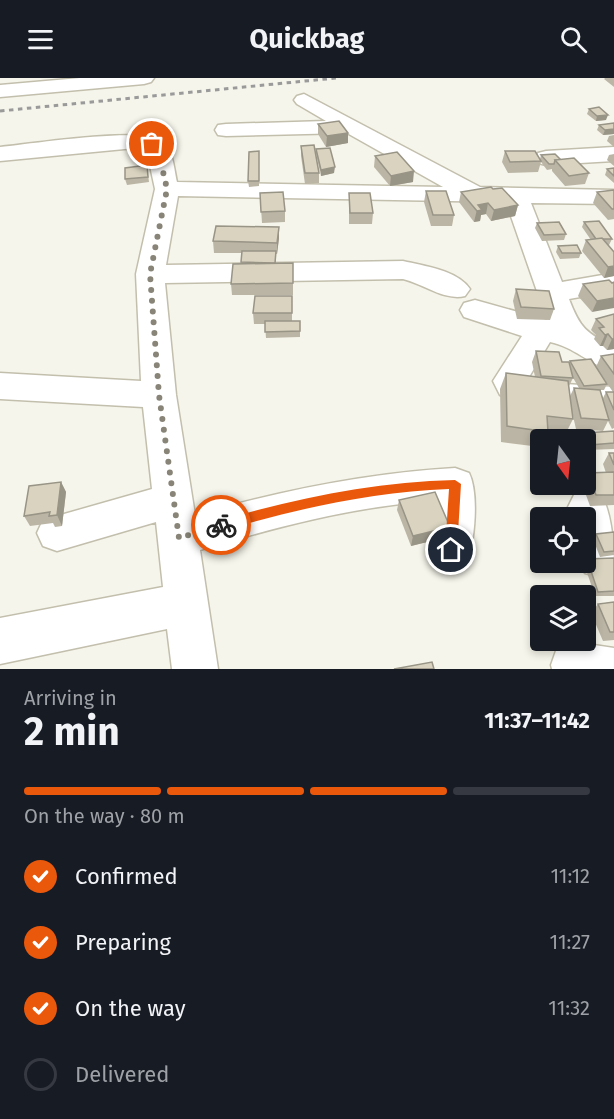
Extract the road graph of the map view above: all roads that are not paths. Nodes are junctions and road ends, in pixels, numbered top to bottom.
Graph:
1 (144, 78) edge
2 (0, 91) edge
3 (304, 100) dead end
4 (350, 128) junction
5 (226, 130) dead end
6 (0, 154) edge
7 (614, 154) edge
8 (546, 158) edge
9 (167, 189) junction
10 (476, 195) junction
11 (516, 195) junction
12 (614, 197) edge
13 (150, 274) junction
14 (614, 282) edge
15 (553, 293) junction
16 (556, 332) junction
17 (614, 360) edge
18 (0, 386) edge
19 (159, 395) junction
20 (614, 400) edge
21 (174, 500) junction
22 (57, 533) dead end
23 (179, 538) junction
24 (451, 550) dead end
25 (596, 554) edge
26 (614, 562) edge
27 (188, 603) junction
28 (0, 641) edge
29 (195, 669) edge

1 - 2 street
3 - 4 street
4 - 5 street
4 - 10 street
6 - 9 street
7 - 8 street
9 - 10 street
9 - 13 street
10 - 11 street
11 - 12 street
11 - 15 street
13 - 16 street
13 - 19 street
14 - 15 street
15 - 16 street
16 - 17 street
16 - 20 street
18 - 19 street
19 - 21 street
21 - 22 street
21 - 23 street
23 - 24 street
23 - 27 street
25 - 26 street
27 - 28 street
27 - 29 street

